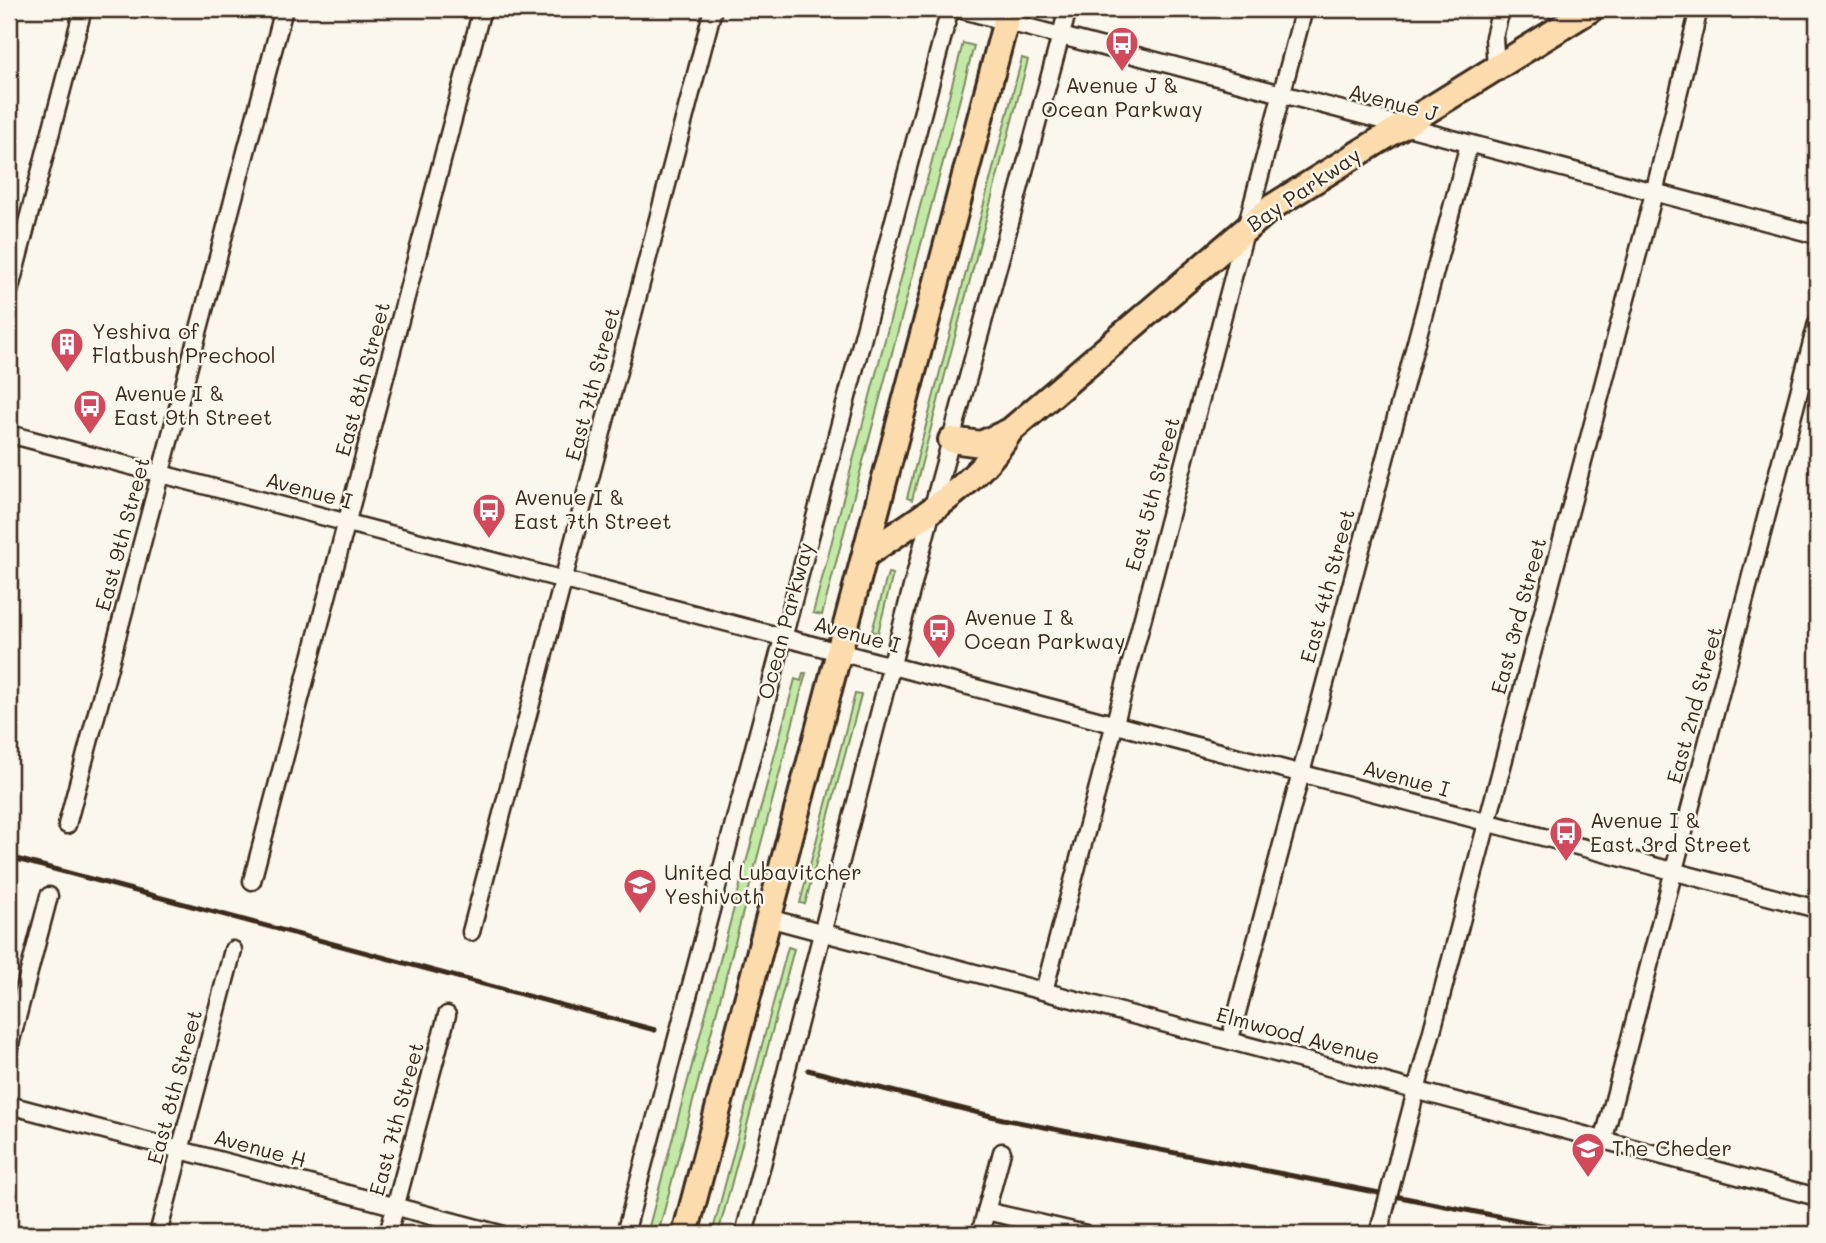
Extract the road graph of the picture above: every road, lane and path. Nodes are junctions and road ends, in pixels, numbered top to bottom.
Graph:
1 (83, 9) edge
2 (284, 9) edge
3 (482, 9) edge
4 (713, 9) edge
5 (950, 9) edge
6 (959, 9) edge
7 (1068, 9) edge
8 (1304, 9) edge
9 (1501, 9) edge
10 (1591, 9) edge
11 (1699, 9) edge
12 (1007, 15) edge
13 (1060, 36) junction
14 (1496, 68) junction
15 (1281, 95) junction
16 (1400, 126) junction
17 (1469, 144) junction
18 (1654, 193) junction
19 (1246, 228) junction
20 (1817, 235) edge
21 (9, 292) edge
22 (1817, 323) edge
23 (1010, 431) junction
24 (9, 433) edge
25 (951, 440) junction
26 (161, 474) junction
27 (932, 510) junction
28 (347, 523) junction
29 (865, 555) junction
30 (564, 580) junction
31 (781, 637) junction
32 (838, 652) junction
33 (891, 666) junction
34 (1113, 724) junction
35 (1300, 773) junction
36 (1487, 822) junction
37 (67, 825) dead end
38 (1673, 871) junction
39 (252, 881) dead end
40 (49, 896) dead end
41 (1817, 909) edge
42 (768, 918) junction
43 (823, 932) junction
44 (471, 933) dead end
45 (233, 950) dead end
46 (1044, 991) junction
47 (447, 1015) dead end
48 (1230, 1039) junction
49 (9, 1048) edge
50 (1417, 1088) junction
51 (9, 1105) edge
52 (1604, 1138) junction
53 (181, 1150) junction
54 (1002, 1152) dead end
55 (1817, 1196) edge
56 (396, 1207) junction
57 (986, 1211) junction
58 (158, 1234) edge
59 (388, 1234) edge
60 (500, 1234) edge
61 (625, 1234) edge
62 (685, 1234) edge
63 (744, 1234) edge
64 (979, 1234) edge
65 (1086, 1234) edge
66 (1378, 1234) edge

1 - 21 street
2 - 26 street, East 9th Street
3 - 28 street, East 8th Street
4 - 30 street, East 7th Street
5 - 31 street, Ocean Parkway
6 - 12 street, Avenue J
7 - 13 street
8 - 15 street, East 5th Street
9 - 14 street
10 - 14 main road, Bay Parkway
11 - 18 street, East 3rd Street
12 - 13 street, Avenue J
12 - 29 main road
13 - 15 street, Avenue J
13 - 25 street
14 - 16 main road, Bay Parkway
15 - 16 street, Avenue J
15 - 19 street, East 5th Street
16 - 17 street, Avenue J
16 - 19 main road, Bay Parkway
17 - 18 street, Avenue J
17 - 35 street, East 4th Street
18 - 20 street, Avenue J
18 - 36 street, East 3rd Street
19 - 23 main road, Bay Parkway
19 - 34 street, East 5th Street
22 - 38 street, East 2nd Street
23 - 25 main road, Bay Parkway
23 - 27 main road, Bay Parkway
24 - 26 street, Avenue I
25 - 27 street
26 - 28 street, Avenue I
26 - 37 street, East 9th Street
27 - 29 main road, Bay Parkway
27 - 33 street
28 - 30 street, Avenue I
28 - 39 street, East 8th Street
29 - 32 main road
30 - 31 street, Avenue I
30 - 44 street, East 7th Street
31 - 32 street, Avenue I
31 - 61 street, Ocean Parkway
32 - 33 street, Avenue I
32 - 42 main road
33 - 34 street, Avenue I
33 - 43 street
34 - 35 street, Avenue I
34 - 46 street, East 5th Street
35 - 36 street, Avenue I
35 - 48 street, East 4th Street
36 - 38 street, Avenue I
36 - 50 street, East 3rd Street
38 - 41 street, Avenue I
38 - 52 street, East 2nd Street
40 - 49 street
42 - 43 street, Elmwood Avenue
42 - 62 main road
43 - 46 street, Elmwood Avenue
43 - 63 street
45 - 53 street, East 8th Street
46 - 48 street, Elmwood Avenue
47 - 56 street, East 7th Street
48 - 50 street, Elmwood Avenue
50 - 52 street, Elmwood Avenue
50 - 66 street, East 3rd Street, bridge
51 - 53 street, Avenue H
52 - 55 street, Elmwood Avenue
53 - 56 street, Avenue H
53 - 58 street, East 8th Street
54 - 57 street
56 - 59 street, East 7th Street
56 - 60 street, Avenue H
57 - 64 street
57 - 65 street

